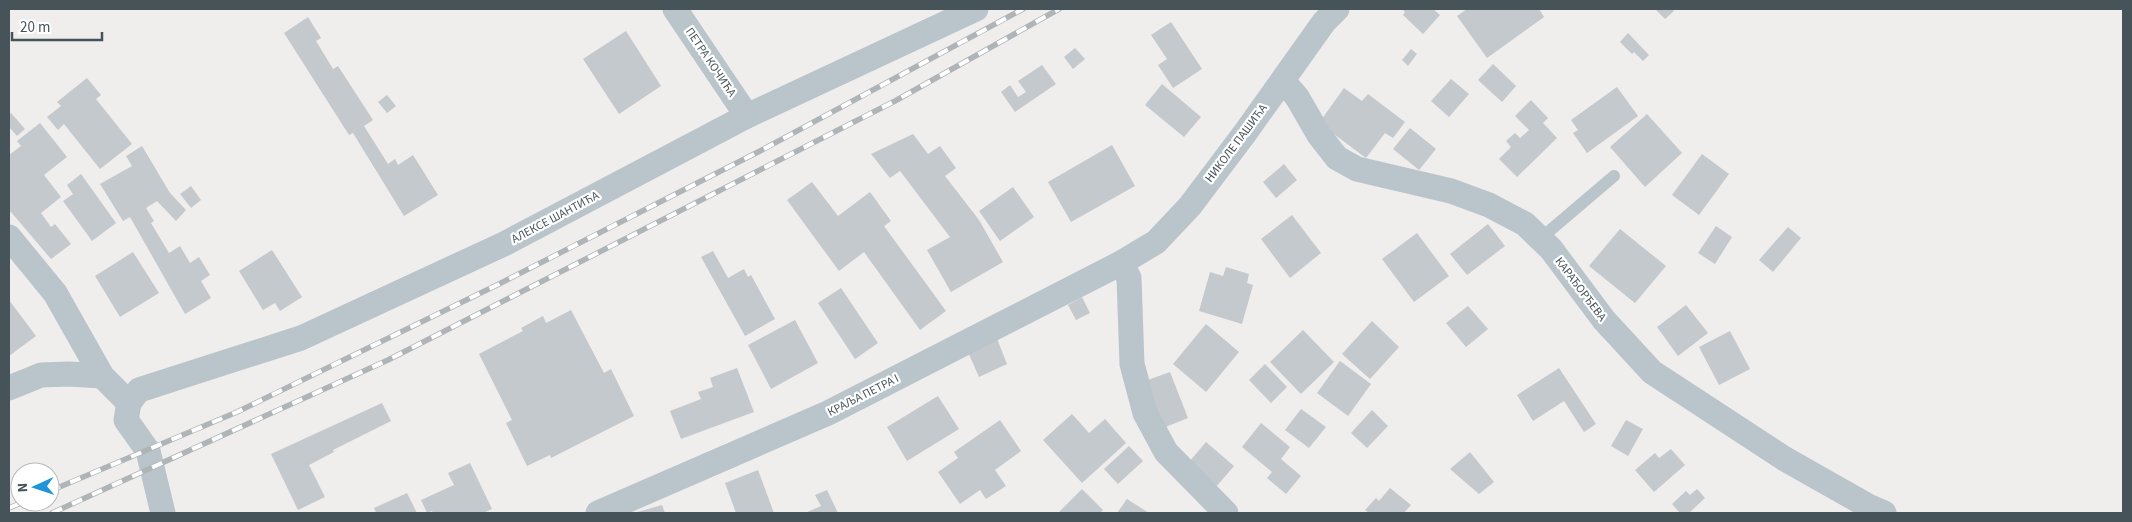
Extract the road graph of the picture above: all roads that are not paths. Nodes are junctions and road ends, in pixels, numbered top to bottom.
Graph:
1 (675, 9) edge
2 (976, 9) edge
3 (1337, 9) edge
4 (1283, 81) junction
5 (747, 116) junction
6 (1614, 176) dead end
7 (9, 237) edge
8 (1540, 238) junction
9 (1121, 263) junction
10 (102, 376) junction
11 (9, 388) edge
12 (129, 404) junction
13 (163, 513) edge
14 (598, 513) edge
15 (1226, 513) edge
16 (1884, 513) edge

1 - 5 street, ПЕТРА КОЧИЋА
2 - 5 street, АЛЕКСЕ ШАНТИЋА
3 - 4 street, НИКОЛЕ ПАШИЋА
4 - 8 street, КАРАЂОРЂЕВА
4 - 9 street, НИКОЛЕ ПАШИЋА
5 - 12 street, АЛЕКСЕ ШАНТИЋА
6 - 8 lane
7 - 10 street
8 - 16 street, КАРАЂОРЂЕВА
9 - 14 street, КРАЉА ПЕТРА I
9 - 15 street
10 - 11 street
10 - 12 street
12 - 13 street

